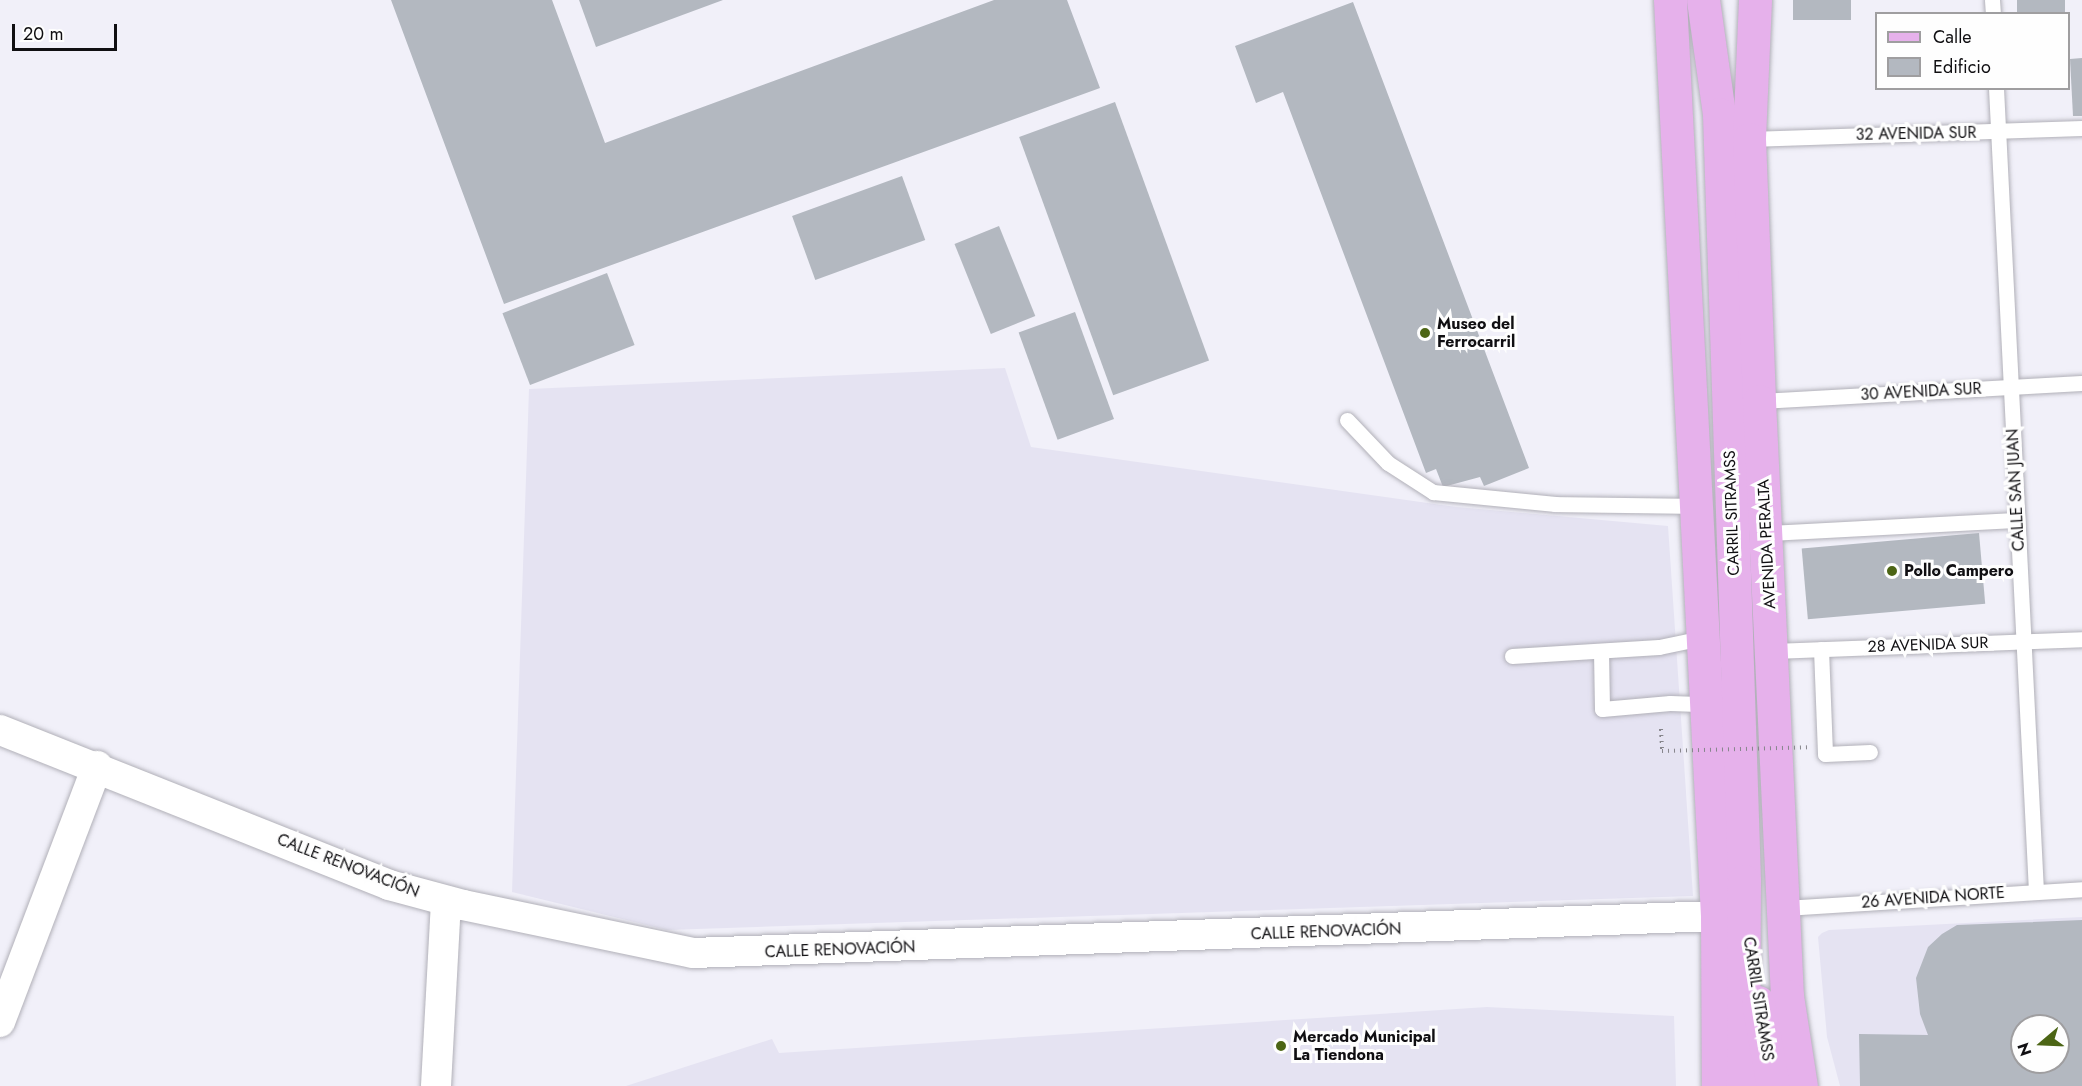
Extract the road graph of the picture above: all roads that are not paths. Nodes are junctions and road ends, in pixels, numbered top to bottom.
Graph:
1 (1671, 0) edge
2 (1703, 0) edge
3 (1732, 0) edge
4 (1755, 0) edge
5 (1996, 90) edge
6 (1719, 114) junction
7 (2082, 128) edge
8 (1998, 132) junction
9 (1749, 140) junction
10 (2082, 383) edge
11 (2011, 387) junction
12 (1760, 401) junction
13 (1347, 420) dead end
14 (1695, 506) junction
15 (2017, 520) junction
16 (1767, 533) junction
17 (1702, 638) junction
18 (2082, 639) edge
19 (2023, 641) junction
20 (1821, 649) junction
21 (1601, 651) junction
22 (1773, 651) junction
23 (1512, 656) dead end
24 (1706, 704) junction
25 (0, 730) edge
26 (1870, 752) dead end
27 (97, 766) junction
28 (2082, 889) edge
29 (2036, 891) junction
30 (446, 901) junction
31 (1784, 908) junction
32 (1731, 914) junction
33 (0, 1022) edge
34 (436, 1086) edge
35 (1718, 1086) edge
36 (1743, 1086) edge
37 (1773, 1086) edge
38 (1801, 1086) edge

1 - 14 main road
2 - 6 main road, CARRIL SITRAMSS
3 - 6 main road, CARRIL SITRAMSS
4 - 9 main road, AVENIDA PERALTA
5 - 8 lane, CALLE SAN JUAN
6 - 32 main road, CARRIL SITRAMSS
7 - 8 lane, 32 AVENIDA SUR
8 - 9 lane, 32 AVENIDA SUR
8 - 11 lane, CALLE SAN JUAN
9 - 12 main road, AVENIDA PERALTA
10 - 11 lane, 30 AVENIDA SUR
11 - 12 lane, 30 AVENIDA SUR
11 - 15 lane, CALLE SAN JUAN
12 - 16 main road, AVENIDA PERALTA
13 - 14 lane
14 - 17 main road
15 - 16 lane
15 - 19 lane, CALLE SAN JUAN
16 - 22 main road, AVENIDA PERALTA
17 - 21 lane
17 - 24 main road
18 - 19 lane, 28 AVENIDA SUR
19 - 20 lane, 28 AVENIDA SUR
19 - 29 lane, CALLE SAN JUAN
20 - 22 lane, 28 AVENIDA SUR
20 - 26 lane
21 - 23 lane
21 - 24 lane
22 - 31 main road, AVENIDA PERALTA
24 - 32 main road
25 - 27 street, CALLE RENOVACIÓN
27 - 30 street, CALLE RENOVACIÓN
27 - 33 street
28 - 29 lane, 26 AVENIDA NORTE
29 - 31 lane, 26 AVENIDA NORTE
30 - 32 street, CALLE RENOVACIÓN
30 - 34 street
31 - 38 main road, AVENIDA PERALTA
32 - 35 main road
32 - 36 main road, CARRIL SITRAMSS
32 - 37 main road, CARRIL SITRAMSS

